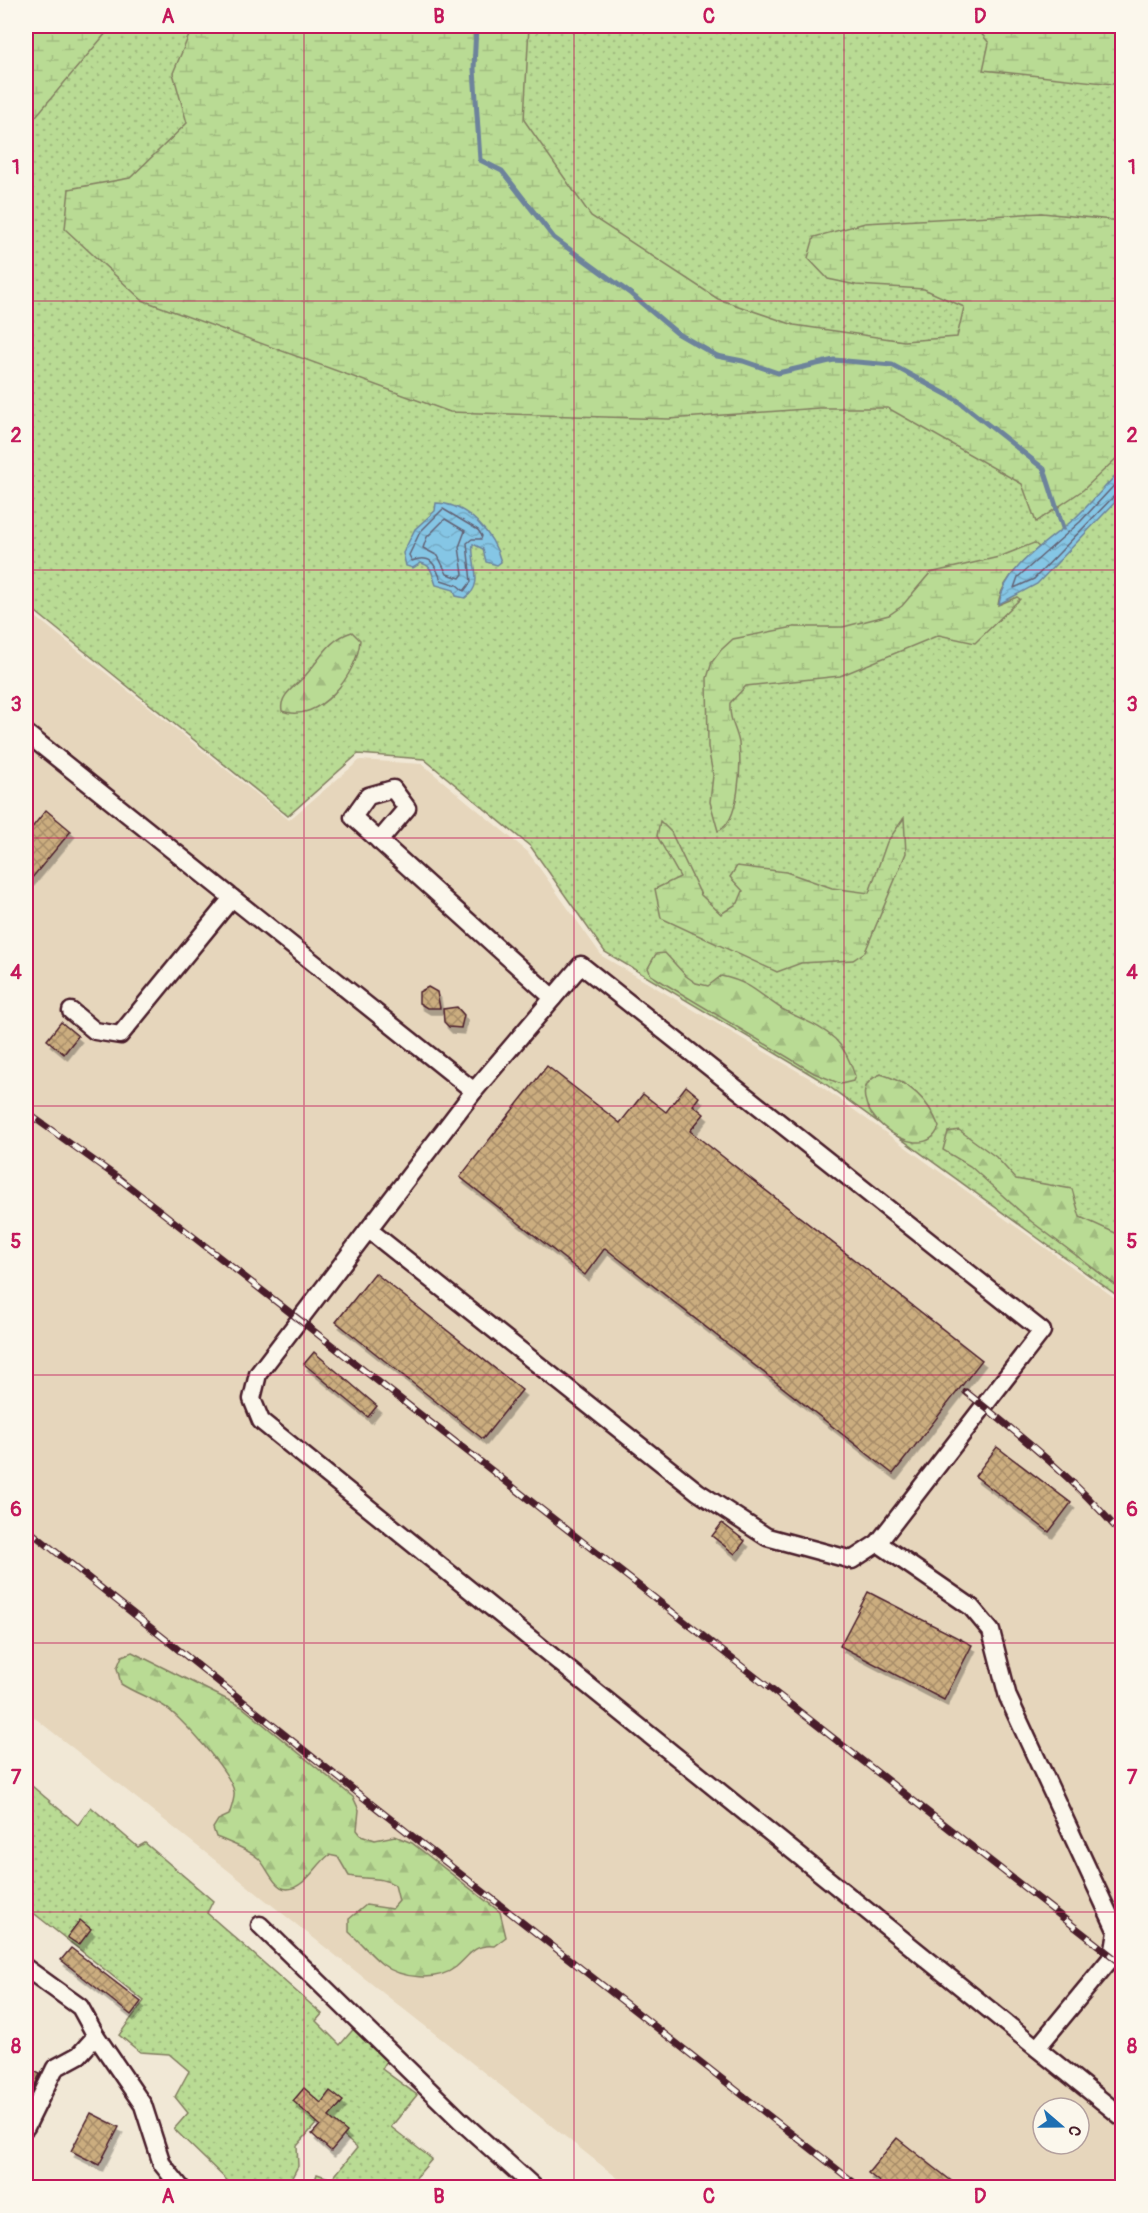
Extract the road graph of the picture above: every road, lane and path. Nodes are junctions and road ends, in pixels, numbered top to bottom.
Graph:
1 (26, 732) edge
2 (379, 841) dead end
3 (232, 898) junction
4 (553, 998) junction
5 (71, 1011) dead end
6 (474, 1091) junction
7 (369, 1230) junction
8 (878, 1543) junction
9 (260, 1925) dead end
10 (26, 1968) edge
11 (96, 2036) junction
12 (1036, 2048) junction
13 (1122, 2117) edge
14 (26, 2127) edge
15 (181, 2187) edge
16 (535, 2187) edge

1 - 3 street
2 - 4 street
3 - 5 street
3 - 6 street
4 - 6 street
4 - 8 street
6 - 7 street
7 - 8 street
7 - 12 street
8 - 12 street
9 - 16 street
10 - 11 street
11 - 14 street
11 - 15 street
12 - 13 street

